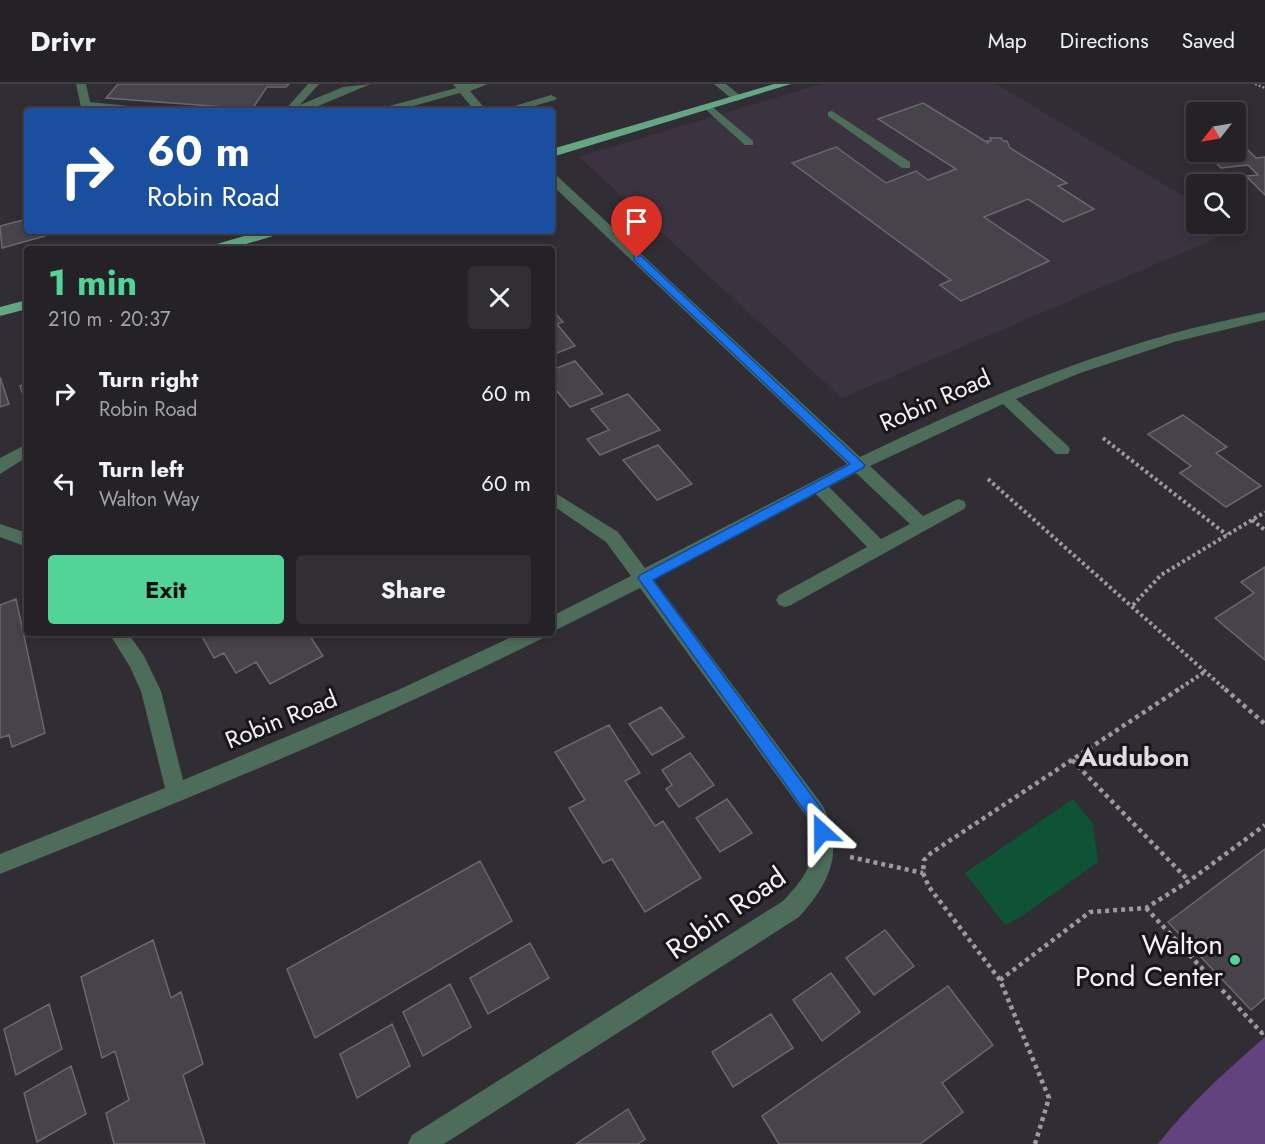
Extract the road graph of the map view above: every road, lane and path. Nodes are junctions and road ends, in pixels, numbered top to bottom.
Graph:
1 (81, 84) edge
2 (314, 84) edge
3 (366, 84) edge
4 (483, 84) edge
5 (719, 84) edge
6 (786, 84) edge
7 (1255, 84) edge
8 (461, 87) edge
9 (1265, 88) edge
10 (551, 98) dead end
11 (738, 98) junction
12 (709, 107) junction
13 (116, 108) edge
14 (290, 108) edge
15 (303, 108) edge
16 (392, 108) edge
17 (478, 108) edge
18 (515, 108) edge
19 (832, 114) dead end
20 (749, 143) dead end
21 (555, 152) edge
22 (906, 165) dead end
23 (555, 181) edge
24 (263, 234) edge
25 (225, 246) edge
26 (24, 305) edge
27 (0, 312) edge
28 (1265, 316) edge
29 (1005, 398) junction
30 (1103, 438) dead end
31 (1062, 450) dead end
32 (24, 452) edge
33 (858, 465) junction
34 (0, 468) edge
35 (988, 478) dead end
36 (818, 486) junction
37 (555, 498) edge
38 (958, 505) dead end
39 (1265, 512) edge
40 (1252, 520) junction
41 (922, 525) junction
42 (0, 530) edge
43 (1265, 530) edge
44 (1227, 535) junction
45 (24, 540) edge
46 (879, 548) junction
47 (644, 578) junction
48 (785, 600) dead end
49 (1133, 605) junction
50 (555, 623) edge
51 (120, 636) edge
52 (531, 636) edge
53 (1206, 671) junction
54 (1265, 724) edge
55 (1072, 760) junction
56 (176, 791) junction
57 (1265, 825) edge
58 (825, 852) junction
59 (0, 864) edge
60 (923, 873) junction
61 (1190, 880) junction
62 (1146, 908) junction
63 (1000, 980) junction
64 (1265, 1030) edge
65 (421, 1144) edge
66 (1035, 1144) edge

1 - 13 street
2 - 14 street
3 - 15 street
4 - 8 street
5 - 11 street
6 - 11 main road
7 - 9 path
8 - 16 street
8 - 17 street
10 - 18 street
11 - 12 main road
12 - 20 street
12 - 21 main road
19 - 22 street
23 - 33 street
24 - 25 main road
26 - 27 main road
28 - 29 street, Robin Road
29 - 31 street
29 - 33 street, Robin Road
30 - 44 path
32 - 34 street
33 - 36 street, Robin Road
33 - 41 street
35 - 49 path
36 - 46 street
36 - 47 street, Robin Road
37 - 47 street
38 - 41 street
39 - 40 path
40 - 43 path
40 - 44 path
41 - 46 street
42 - 45 street
44 - 49 path
46 - 48 street
47 - 50 street, Robin Road
47 - 58 street
49 - 53 path
51 - 56 street
52 - 56 street, Robin Road
53 - 54 path
53 - 55 path
55 - 60 path
55 - 61 path
56 - 59 street, Robin Road
57 - 61 path
58 - 60 path
58 - 65 street, Robin Road
60 - 63 path
61 - 62 path
62 - 63 path
62 - 64 path
63 - 66 path

